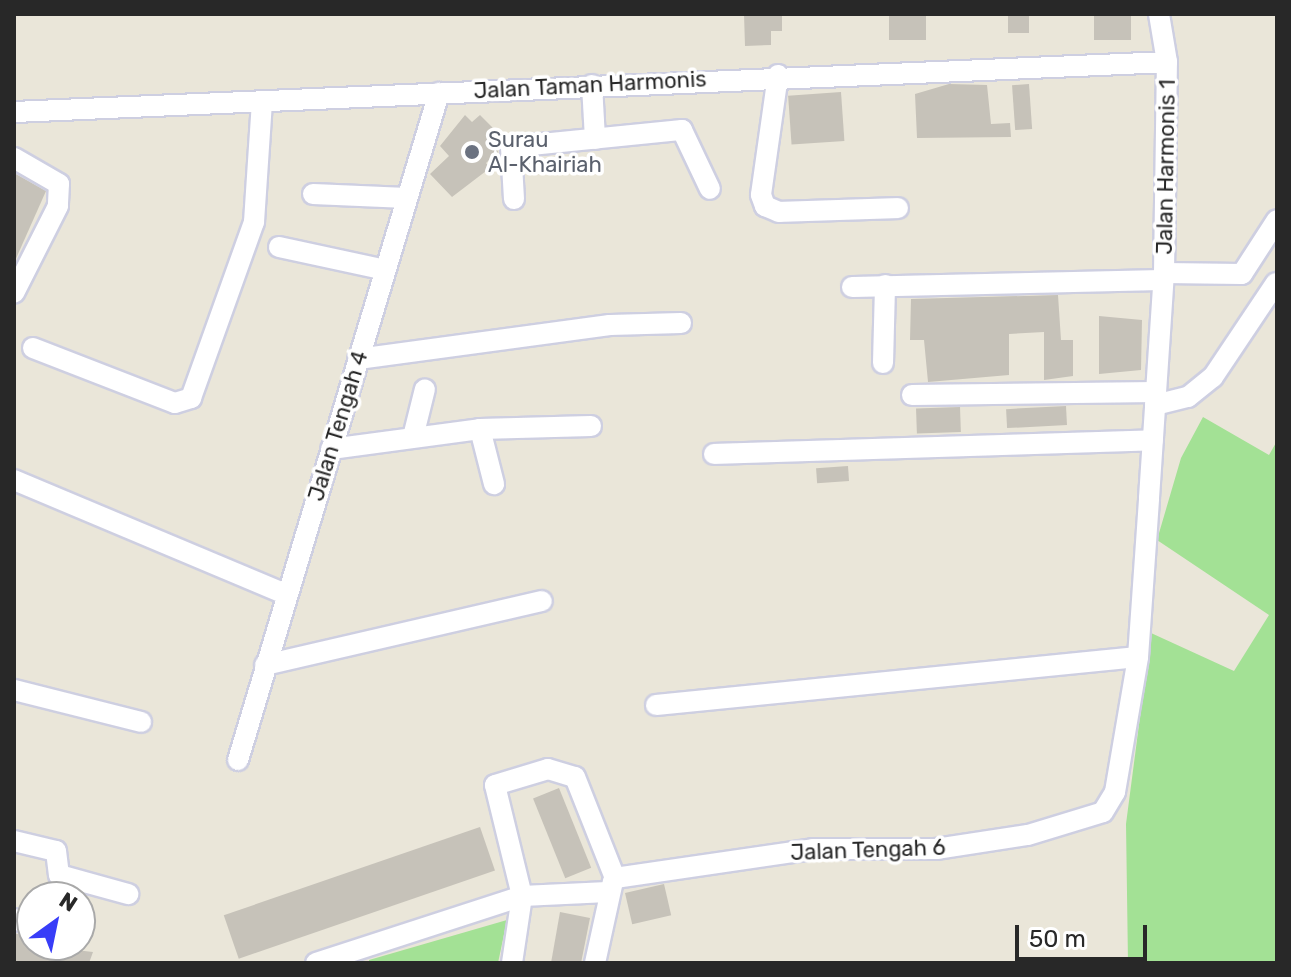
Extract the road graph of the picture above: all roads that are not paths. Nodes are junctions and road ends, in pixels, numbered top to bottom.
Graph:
1 (1159, 14) edge
2 (1167, 62) junction
3 (778, 75) junction
4 (592, 85) junction
5 (439, 93) junction
6 (262, 101) junction
7 (14, 112) edge
8 (595, 139) junction
9 (14, 158) edge
10 (710, 189) dead end
11 (313, 194) dead end
12 (407, 198) junction
13 (514, 199) dead end
14 (898, 208) dead end
15 (1277, 220) edge
16 (279, 247) dead end
17 (385, 270) junction
18 (1164, 277) junction
19 (1276, 283) edge
20 (885, 285) junction
21 (852, 287) dead end
22 (14, 293) edge
23 (681, 323) dead end
24 (33, 348) dead end
25 (358, 359) junction
26 (883, 363) dead end
27 (425, 389) dead end
28 (912, 395) dead end
29 (1155, 399) junction
30 (591, 426) dead end
31 (480, 429) junction
32 (413, 437) junction
33 (1153, 440) junction
34 (331, 449) junction
35 (714, 454) dead end
36 (14, 480) edge
37 (494, 484) dead end
38 (287, 595) junction
39 (542, 601) dead end
40 (1138, 657) junction
41 (265, 665) junction
42 (14, 690) edge
43 (656, 705) dead end
44 (141, 722) dead end
45 (238, 760) dead end
46 (14, 841) edge
47 (612, 885) junction
48 (128, 894) dead end
49 (522, 896) junction
50 (356, 957) edge
51 (316, 963) edge
52 (512, 963) edge
53 (595, 963) edge

1 - 2 street, Jalan Harmonis 1
2 - 3 street, Jalan Taman Harmonis
2 - 18 street, Jalan Harmonis 1
3 - 4 street, Jalan Taman Harmonis
3 - 14 street
4 - 5 street, Jalan Taman Harmonis
4 - 8 street
5 - 6 street, Jalan Taman Harmonis
5 - 12 street, Jalan Tengah 4
6 - 7 street, Jalan Taman Harmonis
6 - 24 street
8 - 10 street
8 - 13 street
9 - 22 street
11 - 12 street
12 - 17 street, Jalan Tengah 4
15 - 18 street, Jalan Harmonis 1
16 - 17 street
17 - 25 street, Jalan Tengah 4
18 - 20 street
18 - 29 street, Jalan Tengah 6
19 - 29 street
20 - 21 street
20 - 26 street
23 - 25 street
25 - 34 street, Jalan Tengah 4
27 - 32 street
28 - 29 street
29 - 33 street, Jalan Tengah 6
30 - 31 street
31 - 32 street
31 - 37 street
32 - 34 street
33 - 35 street
33 - 40 street, Jalan Tengah 6
34 - 38 street, Jalan Tengah 4
36 - 38 street
38 - 41 street, Jalan Tengah 4
39 - 41 street
40 - 43 street
40 - 47 street, Jalan Tengah 6
41 - 45 street, Jalan Tengah 4
42 - 44 street
46 - 48 street
47 - 49 street, Jalan Tengah 6
47 - 49 street
47 - 53 street
49 - 50 street, Jalan Tengah 6
49 - 52 street
50 - 51 street, Jalan Tengah 6

